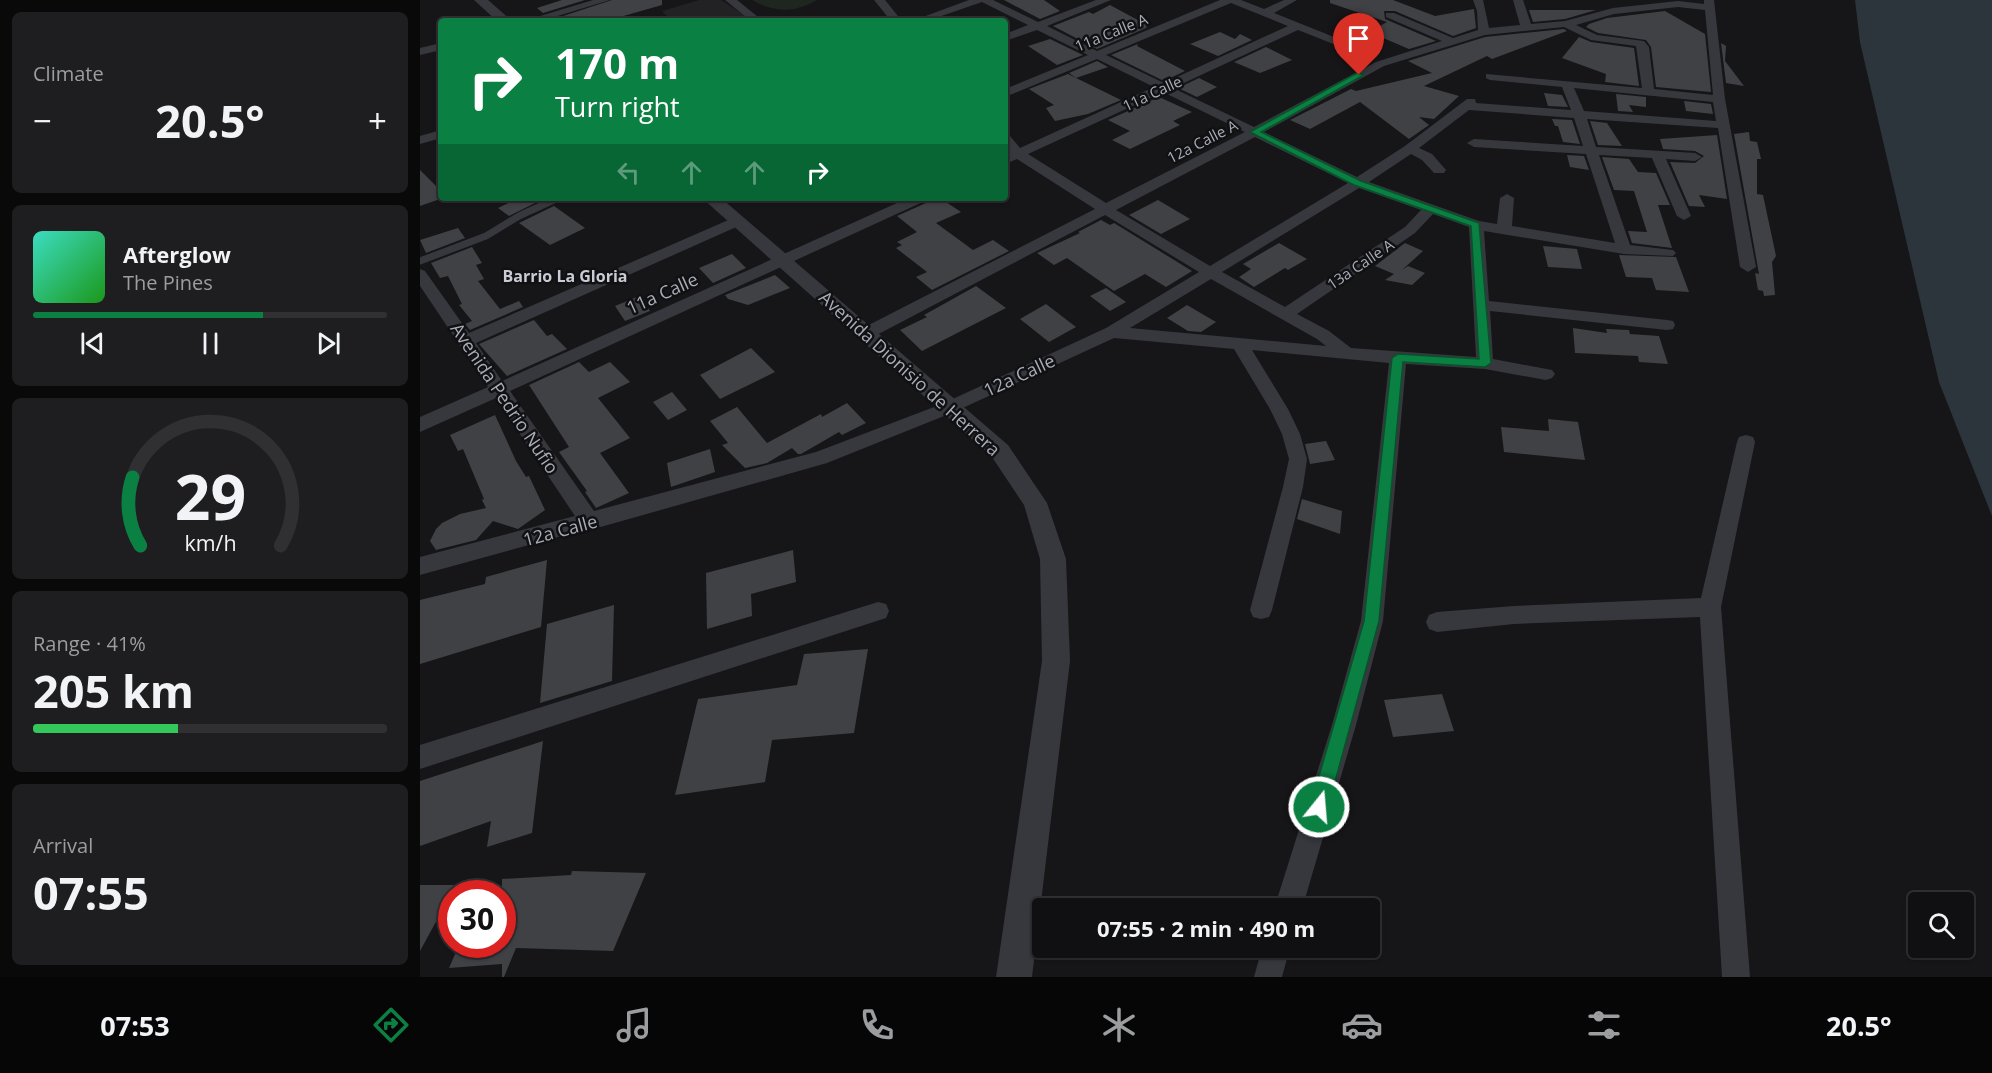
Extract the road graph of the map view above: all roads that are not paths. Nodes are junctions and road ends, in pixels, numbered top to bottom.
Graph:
1 (480, 0) edge
2 (605, 0) edge
3 (730, 0) edge
4 (879, 0) edge
5 (979, 0) edge
6 (985, 0) edge
7 (1106, 0) edge
8 (1231, 0) edge
9 (1292, 0) edge
10 (1478, 0) edge
11 (1518, 0) edge
12 (1681, 2) edge
13 (1709, 4) edge
14 (1611, 5) edge
15 (1267, 12) junction
16 (1389, 15) dead end
17 (501, 18) edge
18 (540, 18) edge
19 (754, 18) edge
20 (894, 18) edge
21 (926, 18) edge
22 (1039, 24) junction
23 (1566, 24) junction
24 (1298, 26) junction
25 (1526, 27) junction
26 (1484, 32) junction
27 (1008, 37) edge
28 (1450, 41) junction
29 (1340, 43) dead end
30 (438, 47) edge
31 (420, 52) edge
32 (1097, 55) junction
33 (1490, 76) dead end
34 (1566, 83) junction
35 (1164, 87) junction
36 (1648, 90) junction
37 (1008, 92) edge
38 (1719, 99) junction
39 (1579, 114) junction
40 (1724, 125) junction
41 (1255, 132) junction
42 (438, 135) edge
43 (420, 140) edge
44 (1474, 143) dead end
45 (1410, 149) junction
46 (1591, 150) junction
47 (1657, 154) junction
48 (1012, 157) edge
49 (1695, 157) dead end
50 (1438, 171) dead end
51 (1358, 183) junction
52 (1506, 198) dead end
53 (552, 201) edge
54 (715, 201) edge
55 (913, 201) edge
56 (1105, 209) junction
57 (1430, 209) junction
58 (1683, 216) dead end
59 (738, 221) junction
60 (1476, 225) junction
61 (1504, 229) junction
62 (1624, 249) junction
63 (1668, 253) dead end
64 (783, 260) junction
65 (420, 261) edge
66 (1748, 267) dead end
67 (1210, 272) junction
68 (420, 274) edge
69 (1482, 305) junction
70 (1286, 314) junction
71 (1667, 326) dead end
72 (1112, 332) junction
73 (865, 334) junction
74 (466, 341) junction
75 (1239, 343) junction
76 (1346, 353) junction
77 (1398, 358) junction
78 (1485, 363) junction
79 (1546, 374) dead end
80 (498, 388) junction
81 (948, 408) junction
82 (420, 425) edge
83 (1746, 442) dead end
84 (590, 522) junction
85 (420, 566) edge
86 (1710, 607) junction
87 (1261, 610) dead end
88 (878, 611) dead end
89 (1437, 622) dead end
90 (420, 757) edge
91 (1291, 898) edge
92 (1273, 958) edge
93 (1014, 977) edge
94 (1268, 977) edge
95 (1736, 977) edge

1 - 17 street
2 - 18 street
3 - 19 street
4 - 20 street
5 - 21 street
6 - 22 street
7 - 22 street
8 - 15 street
8 - 32 street, 11a Calle A
9 - 15 street
10 - 26 street
11 - 25 street
12 - 13 street, 12a Calle A
12 - 14 street, 12a Calle A
13 - 38 street
14 - 23 street, 12a Calle A
15 - 24 street
16 - 28 street
22 - 27 street
22 - 32 street
23 - 25 street, 12a Calle A
23 - 36 street
24 - 29 street
24 - 35 street, 11a Calle
25 - 26 street, 12a Calle A
26 - 28 street, 12a Calle A
28 - 41 street, 12a Calle A
30 - 31 street
32 - 35 street
32 - 37 street, 11a Calle A
33 - 34 street
34 - 36 street
34 - 39 street
35 - 41 street
35 - 48 street, 11a Calle
36 - 38 street
38 - 40 street
39 - 40 street
39 - 45 street, 12a Calle
39 - 46 street
40 - 66 street
41 - 51 street
41 - 56 street, 12a Calle A
42 - 43 street
44 - 46 street
45 - 50 street
45 - 51 street, 12a Calle
46 - 47 street
46 - 62 street
47 - 49 street
47 - 58 street
48 - 56 street
51 - 57 street
51 - 67 street, 12a Calle
52 - 61 street
53 - 65 lane
54 - 59 street, Avenida Dionisio de Herrera
55 - 64 street, 11a Calle
56 - 67 street
56 - 73 street, 12a Calle A
57 - 60 street
57 - 70 street, 13a Calle A
59 - 64 street, Avenida Dionisio de Herrera
59 - 74 street
60 - 61 street
60 - 69 street
61 - 62 street
62 - 63 street
64 - 73 street, Avenida Dionisio de Herrera
64 - 80 street, 11a Calle
67 - 70 street
67 - 72 street, 12a Calle
68 - 74 street, Avenida Pedrio Nufio
69 - 71 street
69 - 78 street
70 - 76 street
72 - 75 street
72 - 81 street, 12a Calle
73 - 81 street, Avenida Dionisio de Herrera
74 - 80 street, Avenida Pedrio Nufio
75 - 76 street
75 - 87 street
76 - 77 street
77 - 78 street
77 - 91 street
78 - 79 street
80 - 82 street, 11a Calle
80 - 84 street, Avenida Pedrio Nufio
81 - 84 street, 12a Calle
81 - 93 street, Avenida Dionisio de Herrera
83 - 86 street
84 - 85 street, 12a Calle
86 - 89 street
86 - 95 street
88 - 90 street
92 - 94 street

